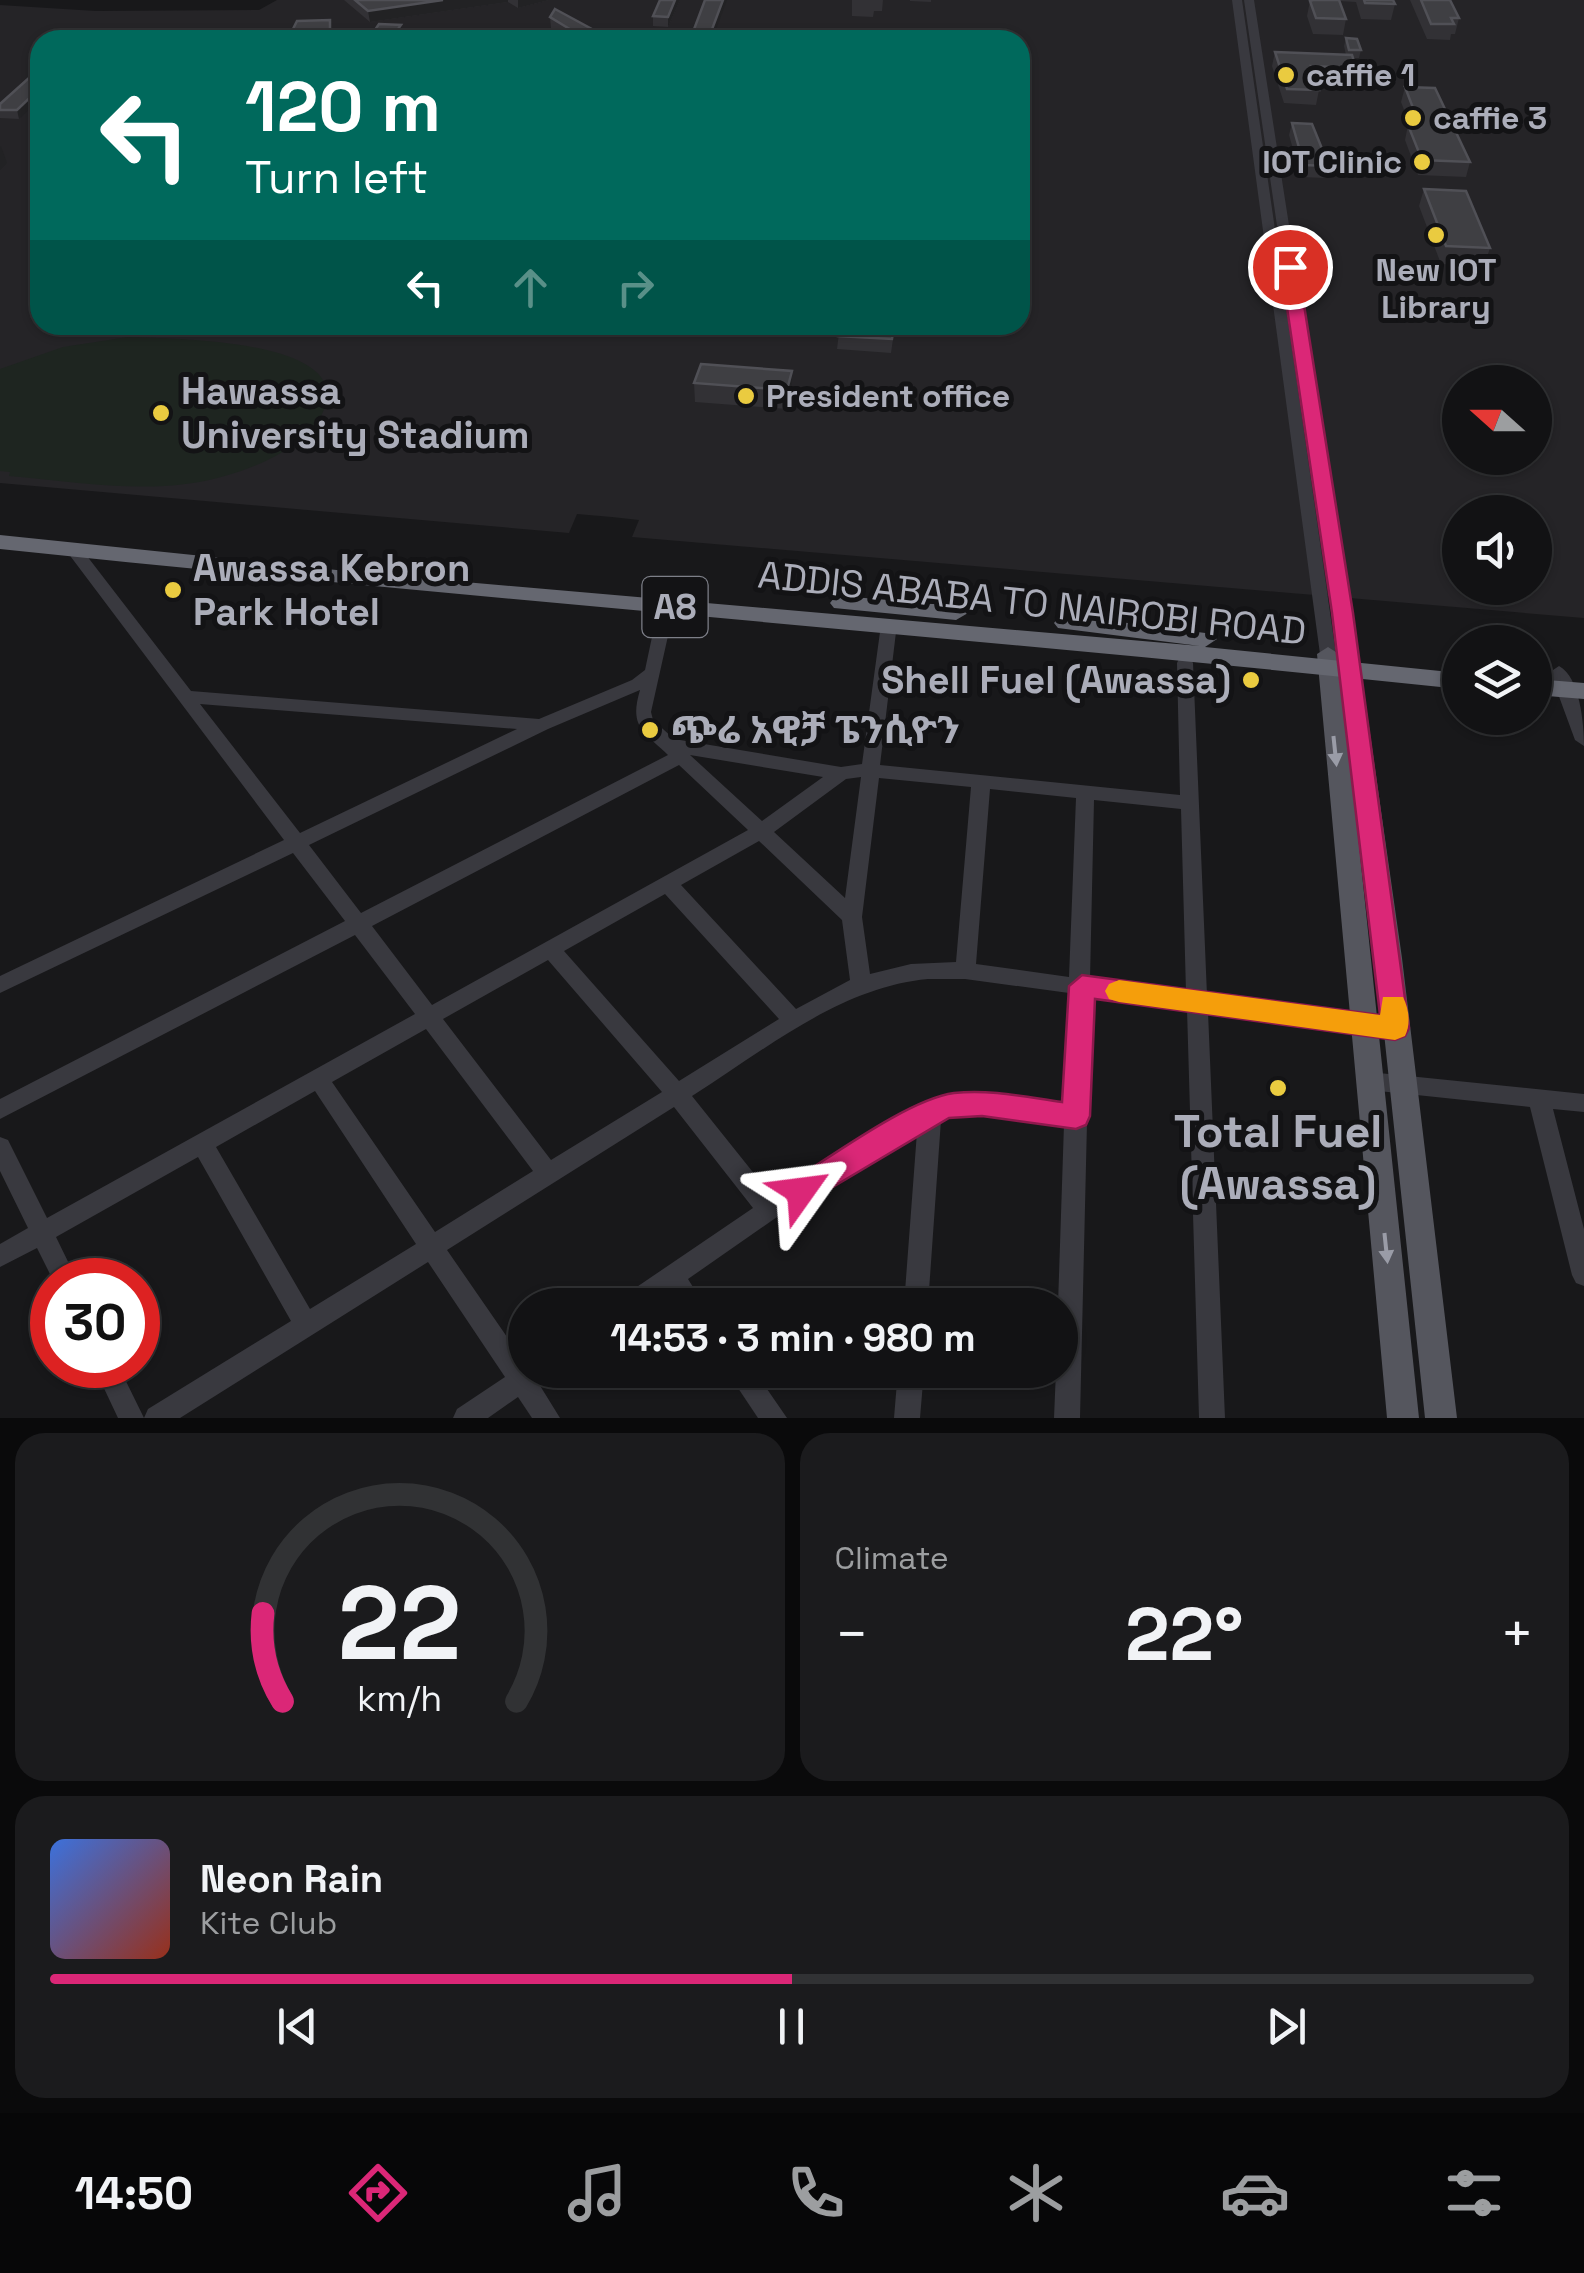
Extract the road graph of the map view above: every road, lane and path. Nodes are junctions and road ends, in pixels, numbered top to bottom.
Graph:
1 (1237, 0) edge
2 (1249, 0) edge
3 (0, 530) edge
4 (0, 542) edge
5 (74, 550) junction
6 (664, 618) dead end
7 (888, 632) dead end
8 (1185, 662) dead end
9 (1338, 663) junction
10 (1442, 664) edge
11 (652, 673) junction
12 (1442, 677) edge
13 (1565, 679) edge
14 (190, 697) junction
15 (542, 725) junction
16 (1584, 740) edge
17 (675, 750) junction
18 (868, 770) junction
19 (841, 773) junction
20 (980, 782) junction
21 (1085, 792) junction
22 (1189, 803) junction
23 (762, 831) junction
24 (296, 842) junction
25 (666, 882) junction
26 (852, 917) junction
27 (362, 924) junction
28 (550, 949) junction
29 (965, 971) junction
30 (861, 984) junction
31 (0, 986) edge
32 (1082, 986) junction
33 (1196, 1002) junction
34 (430, 1014) junction
35 (794, 1021) junction
36 (1365, 1024) junction
37 (1395, 1028) junction
38 (317, 1077) junction
39 (1369, 1081) junction
40 (1403, 1084) junction
41 (676, 1094) junction
42 (1539, 1099) junction
43 (1584, 1104) edge
44 (0, 1110) edge
45 (930, 1113) junction
46 (1076, 1116) junction
47 (202, 1143) junction
48 (0, 1147) edge
49 (548, 1173) junction
50 (769, 1210) junction
51 (42, 1232) junction
52 (433, 1246) junction
53 (0, 1256) edge
54 (54, 1258) edge
55 (1584, 1275) edge
56 (672, 1277) junction
57 (656, 1288) edge
58 (680, 1288) edge
59 (917, 1288) edge
60 (307, 1326) junction
61 (508, 1347) edge
62 (117, 1388) edge
63 (510, 1388) edge
64 (534, 1388) edge
65 (752, 1388) edge
66 (910, 1388) edge
67 (131, 1418) edge
68 (157, 1418) edge
69 (466, 1418) edge
70 (547, 1418) edge
71 (774, 1418) edge
72 (908, 1418) edge
73 (1067, 1418) edge
74 (1212, 1418) edge
75 (1404, 1418) edge
76 (1441, 1418) edge

1 - 9 street
2 - 9 street
3 - 9 highway, ADDIS ABABA TO NAIROBI ROAD / A8
4 - 5 highway, ADDIS ABABA TO NAIROBI ROAD / A8
5 - 9 highway, ADDIS ABABA TO NAIROBI ROAD / A8
5 - 14 street
6 - 11 street
7 - 18 street
8 - 22 street
9 - 10 highway, ADDIS ABABA TO NAIROBI ROAD / A8
9 - 12 highway, ADDIS ABABA TO NAIROBI ROAD / A8
9 -> 36 main road
9 - 37 main road
11 - 15 street
11 - 17 street
13 - 16 street
14 - 15 street
14 - 24 street
15 - 24 street
17 - 19 street
17 - 23 street
17 - 27 street
18 - 19 street
18 - 20 street
18 - 26 street
19 - 23 street
20 - 21 street
20 - 29 street
21 - 22 street
21 - 32 street
22 - 33 street
23 - 25 street
23 - 26 street
24 - 27 street
24 - 31 street
25 - 28 street
25 - 35 street
26 - 30 street
27 - 34 street
27 - 44 street
28 - 34 street
28 - 41 street
29 - 30 street
29 - 32 street
30 - 35 street
32 - 33 street
32 - 46 street
33 - 36 street
33 - 74 street
34 - 38 street
34 - 49 street
35 - 41 street
36 - 37 street
36 - 39 main road
37 - 40 main road
38 - 47 street
38 - 52 street
39 - 40 street
39 -> 75 main road
40 - 42 street
40 - 76 main road
41 - 49 street
41 - 50 street
42 - 43 street
42 - 55 street
45 - 46 street
45 - 50 street
45 - 59 street
46 - 73 street
47 - 51 street
47 - 60 street
48 - 51 street
49 - 52 street
50 - 56 street
51 - 53 street
51 - 54 street
52 - 60 street
52 - 61 street
56 - 57 street
56 - 58 street
60 - 68 street
62 - 67 street
63 - 69 street
64 - 70 street
65 - 71 street
66 - 72 street

